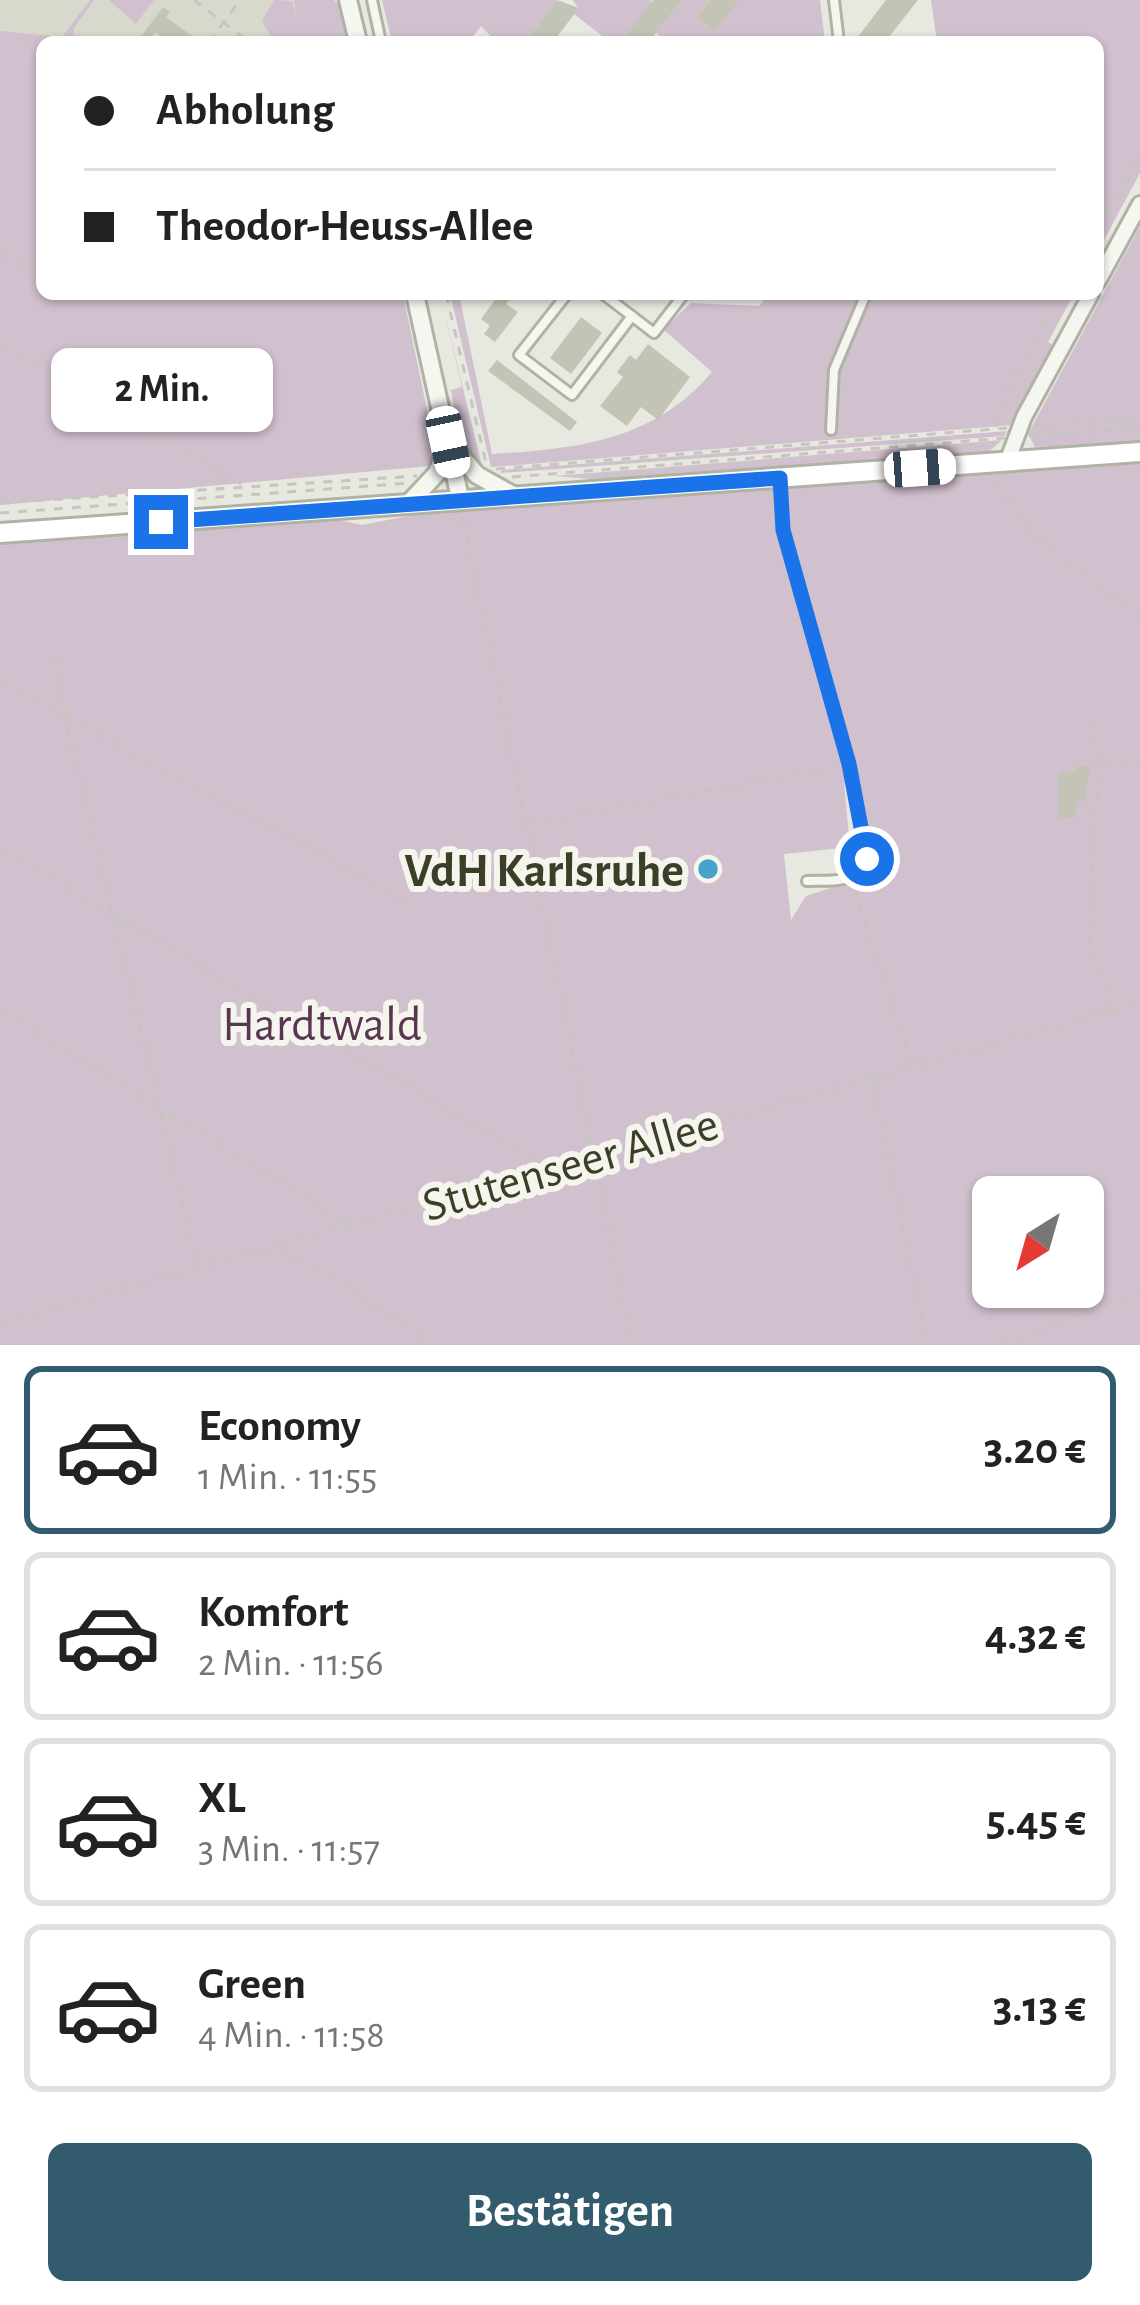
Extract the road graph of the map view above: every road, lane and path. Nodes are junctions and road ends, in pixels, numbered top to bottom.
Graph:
1 (194, 0) edge
2 (240, 0) edge
3 (348, 0) edge
4 (372, 0) edge
5 (834, 0) edge
6 (224, 22) junction
7 (214, 36) edge
8 (242, 36) edge
9 (357, 36) edge
10 (380, 36) edge
11 (838, 36) edge
12 (1140, 157) edge
13 (1140, 204) edge
14 (1104, 220) edge
15 (0, 253) edge
16 (1104, 270) edge
17 (36, 274) edge
18 (416, 300) edge
19 (447, 300) edge
20 (562, 300) edge
21 (612, 300) edge
22 (679, 300) edge
23 (863, 300) edge
24 (1058, 300) edge
25 (1088, 300) edge
26 (632, 316) junction
27 (0, 345) edge
28 (1140, 417) edge
29 (1140, 428) edge
30 (996, 429) junction
31 (831, 430) dead end
32 (1017, 432) junction
33 (448, 442) junction
34 (1140, 452) edge
35 (999, 463) junction
36 (488, 471) junction
37 (406, 475) dead end
38 (780, 478) junction
39 (432, 480) junction
40 (308, 481) junction
41 (243, 485) junction
42 (309, 494) junction
43 (513, 495) junction
44 (410, 502) junction
45 (0, 503) edge
46 (461, 504) junction
47 (0, 513) edge
48 (0, 533) edge
49 (1140, 616) edge
50 (55, 656) dead end
51 (0, 682) edge
52 (65, 718) junction
53 (1089, 721) dead end
54 (1140, 762) edge
55 (1100, 763) junction
56 (849, 764) junction
57 (525, 824) junction
58 (0, 849) edge
59 (851, 879) junction
60 (807, 881) dead end
61 (413, 905) dead end
62 (113, 910) junction
63 (1140, 1004) edge
64 (0, 1010) edge
65 (1108, 1012) junction
66 (914, 1067) junction
67 (872, 1080) junction
68 (159, 1103) junction
69 (593, 1154) junction
70 (549, 1167) junction
71 (351, 1225) junction
72 (281, 1245) junction
73 (198, 1267) junction
74 (1140, 1292) edge
75 (0, 1324) edge
76 (435, 1345) edge
77 (632, 1345) edge
78 (927, 1345) edge
79 (1001, 1345) edge

1 - 6 path
2 - 6 path
3 - 9 street
4 - 10 lane
5 - 11 lane
6 - 7 path
6 - 8 path
12 - 14 path
13 - 16 street
15 - 17 path
18 - 33 street
19 - 36 path
20 - 26 lane
21 - 26 lane
22 - 26 lane
23 - 31 lane
24 - 30 path
25 - 32 street
27 - 41 path
28 - 32 path
29 - 32 path
30 - 32 path
30 - 36 path
32 - 35 street
32 - 36 path
33 - 39 street
33 - 43 street
33 - 46 street
34 - 35 main road
35 - 38 main road
35 - 49 path
37 - 40 path
38 - 43 main road
38 - 56 lane
39 - 42 path
39 - 44 street
40 - 41 path
40 - 42 path
41 - 45 path
42 - 47 path
43 - 46 main road
44 - 46 main road
44 - 48 main road
46 - 57 path
50 - 52 path
51 - 52 path
52 - 61 path
52 - 62 path
53 - 55 path
54 - 55 path
55 - 65 path
56 - 57 path
56 - 59 lane
57 - 69 path
58 - 62 path
59 - 60 lane
59 - 66 path
62 - 68 path
62 - 70 path
63 - 65 path, Stutenseer Allee
64 - 68 path
65 - 66 path, Stutenseer Allee
66 - 67 path, Stutenseer Allee
67 - 69 path, Stutenseer Allee
67 - 78 path
68 - 71 path
68 - 73 path
69 - 70 path, Stutenseer Allee
69 - 77 path
70 - 71 path, Stutenseer Allee
71 - 72 path, Stutenseer Allee
72 - 73 path, Stutenseer Allee
72 - 76 path
73 - 75 path, Stutenseer Allee
74 - 79 path

